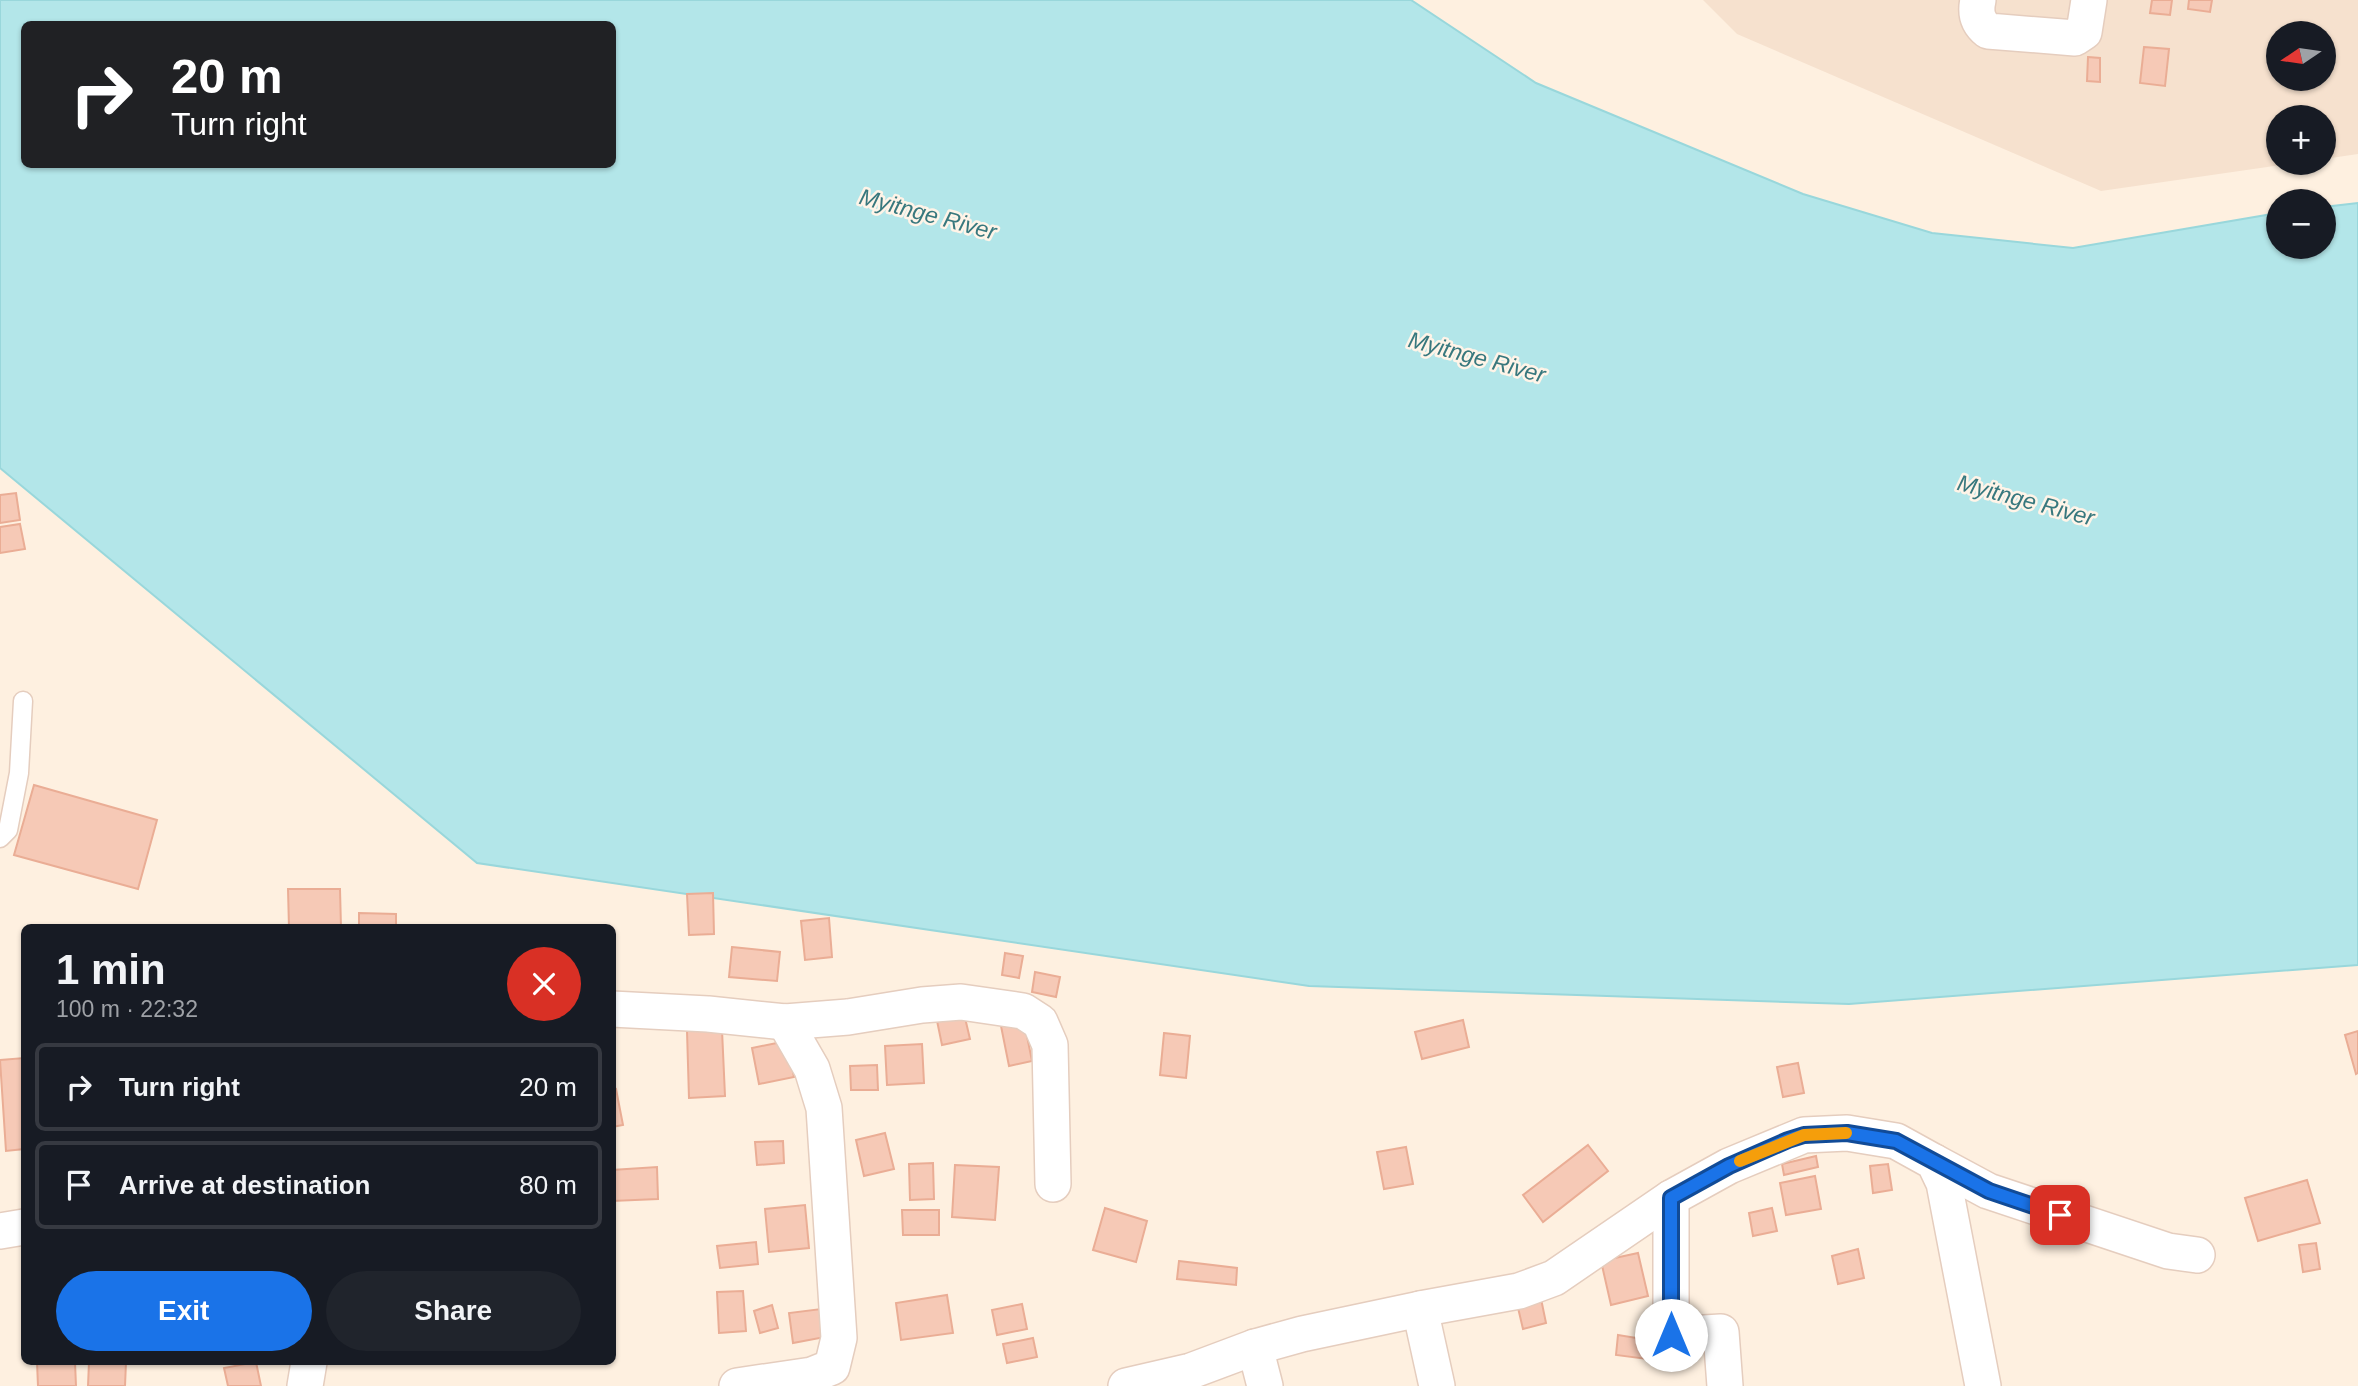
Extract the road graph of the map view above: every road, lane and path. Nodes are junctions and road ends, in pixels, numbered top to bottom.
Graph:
1 (1978, 0) edge
2 (2090, 0) edge
3 (23, 701) dead end
4 (0, 838) edge
5 (616, 1009) edge
6 (786, 1022) junction
7 (1934, 1162) junction
8 (1053, 1184) dead end
9 (1671, 1198) junction
10 (21, 1228) edge
11 (0, 1231) edge
12 (2197, 1255) dead end
13 (1420, 1308) junction
14 (1255, 1347) junction
15 (308, 1365) edge
16 (305, 1386) edge
17 (737, 1386) edge
18 (1126, 1386) edge
19 (1265, 1386) edge
20 (1437, 1386) edge
21 (1726, 1386) edge
22 (1983, 1386) edge

1 - 2 street
3 - 4 lane
5 - 6 street
6 - 8 street
6 - 17 street
7 - 9 street
7 - 12 street
7 - 22 street
9 - 13 street
9 - 21 street
10 - 11 street
13 - 14 street
13 - 20 street
14 - 18 street
14 - 19 street
15 - 16 street

